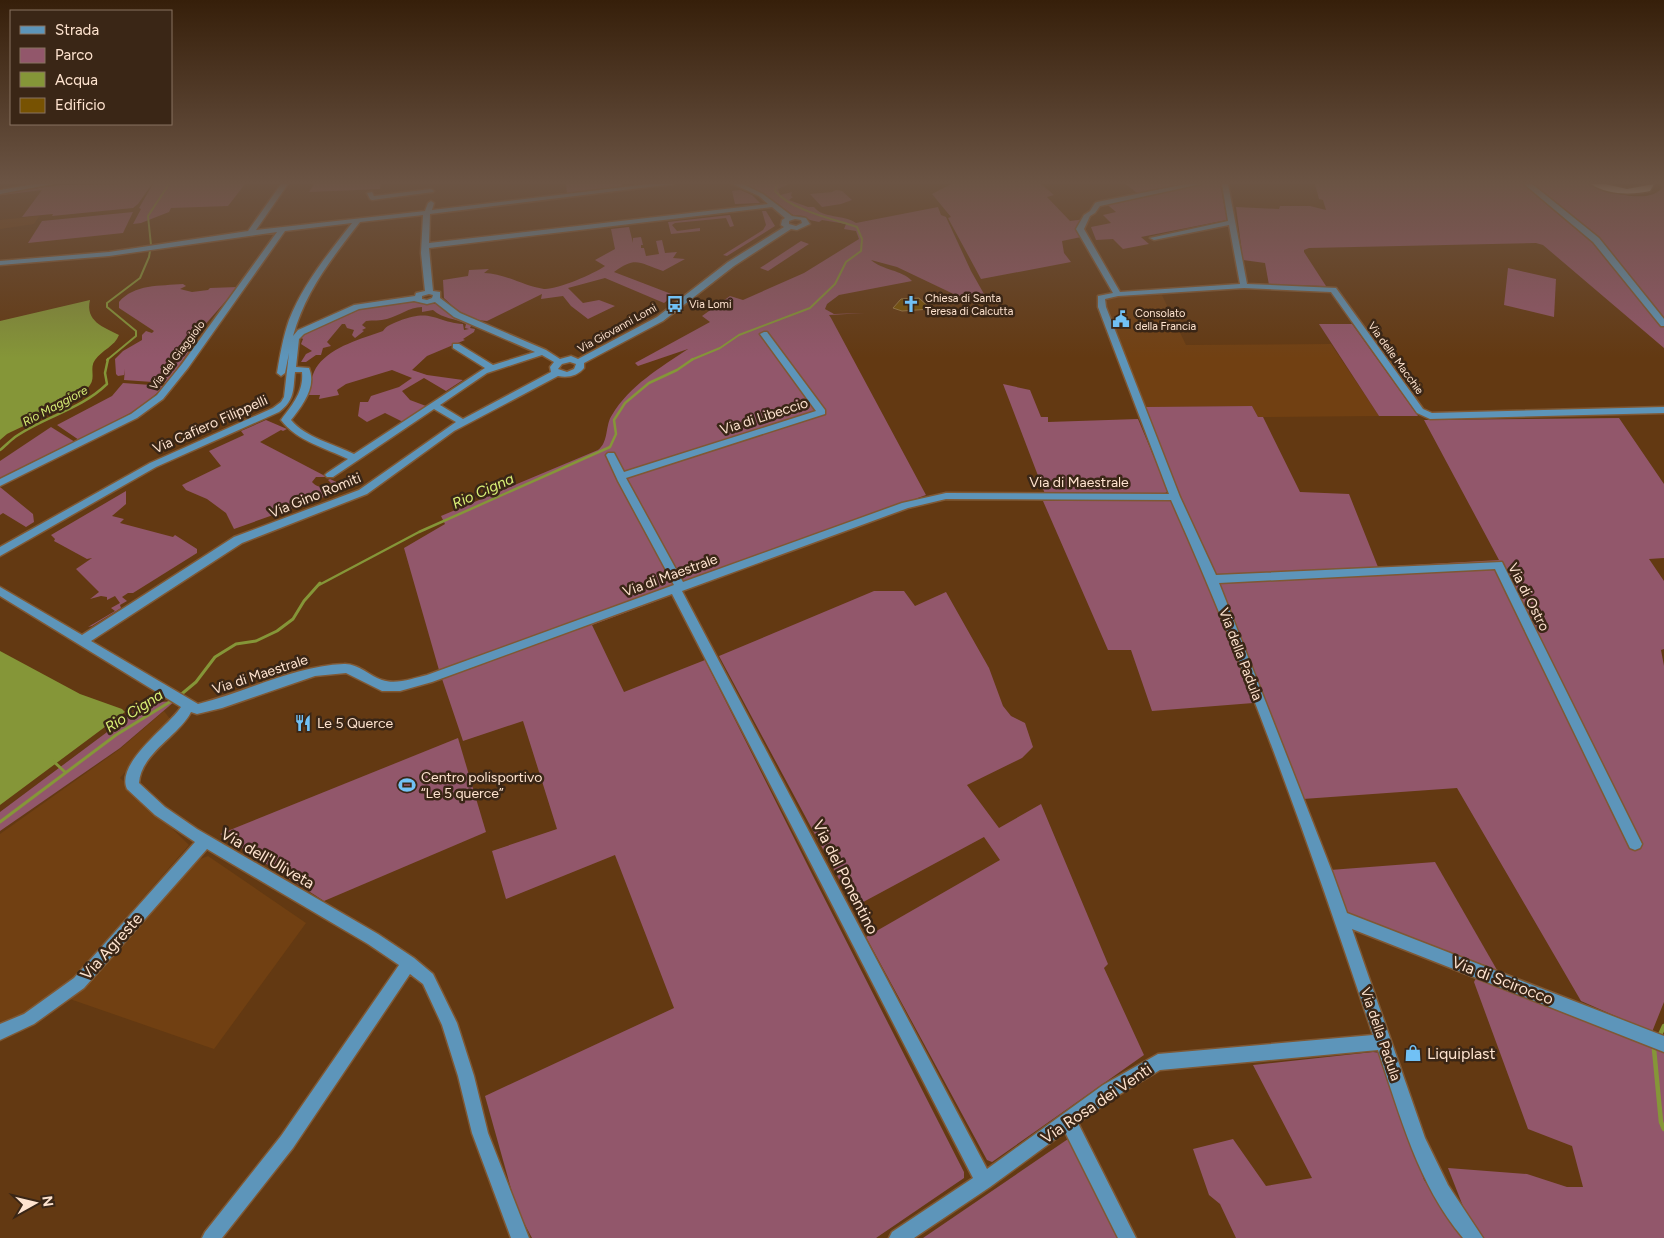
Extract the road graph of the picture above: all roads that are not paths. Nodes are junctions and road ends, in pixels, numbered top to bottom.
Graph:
1 (194, 242) edge
2 (274, 242) edge
3 (342, 242) edge
4 (427, 242) edge
5 (462, 242) edge
6 (762, 242) edge
7 (1087, 242) edge
8 (1236, 242) edge
9 (1597, 242) edge
10 (426, 246) junction
11 (0, 264) edge
12 (1244, 286) junction
13 (430, 292) junction
14 (1118, 294) junction
15 (417, 298) junction
16 (436, 299) junction
17 (1664, 324) edge
18 (764, 334) dead end
19 (456, 346) dead end
20 (543, 352) junction
21 (579, 362) junction
22 (558, 367) junction
23 (491, 368) junction
24 (292, 369) junction
25 (281, 373) dead end
26 (434, 406) junction
27 (1664, 410) edge
28 (462, 422) junction
29 (611, 455) dead end
30 (354, 458) junction
31 (330, 475) dead end
32 (621, 476) junction
33 (0, 483) edge
34 (1174, 497) junction
35 (0, 552) edge
36 (1212, 579) junction
37 (678, 588) junction
38 (0, 591) edge
39 (82, 641) junction
40 (180, 700) junction
41 (205, 840) junction
42 (1635, 844) dead end
43 (1341, 918) junction
44 (409, 963) junction
45 (0, 1032) edge
46 (1384, 1042) junction
47 (1664, 1044) edge
48 (1068, 1120) junction
49 (984, 1181) junction
50 (211, 1238) edge
51 (520, 1238) edge
52 (898, 1238) edge
53 (1127, 1238) edge
54 (1474, 1238) edge

1 - 11 street
2 - 33 street, Via del Giaggiolo
3 - 25 street
4 - 10 street
5 - 10 street
6 - 21 street, Via Giovanni Lomi
7 - 14 street
8 - 12 street
9 - 17 street
10 - 13 street
12 - 14 street
12 - 27 street, Via delle Macchie
13 - 15 street
13 - 16 street
14 - 34 street, Via della Padula
15 - 16 street
15 - 24 street, Via Cafiero Filippelli
16 - 20 street
18 - 32 street, Via di Libeccio
19 - 23 street
20 - 22 street
20 - 23 street
21 - 22 street
21 - 22 street, Via Giovanni Lomi
22 - 28 street, Via Gino Romiti
23 - 26 street
24 - 30 street
24 - 35 street, Via Cafiero Filippelli
26 - 28 street
26 - 30 street
28 - 39 street, Via Gino Romiti
29 - 32 street
30 - 31 street
32 - 37 street
34 - 36 street, Via della Padula
34 - 37 street, Via di Maestrale
36 - 42 street, Via di Ostro
36 - 43 street, Via della Padula
37 - 40 street, Via di Maestrale
37 - 49 street, Via del Ponentino
38 - 39 street
39 - 40 street
40 - 41 street, Via dell'Uliveta
41 - 44 street, Via dell'Uliveta
41 - 45 street, Via Agreste
43 - 46 street, Via della Padula
43 - 47 street, Via di Scirocco
44 - 50 street
44 - 51 street, Via dell'Uliveta
46 - 48 street, Via Rosa dei Venti
46 - 54 street, Via della Padula
48 - 49 street, Via Rosa dei Venti
48 - 53 street
49 - 52 street, Via Rosa dei Venti

